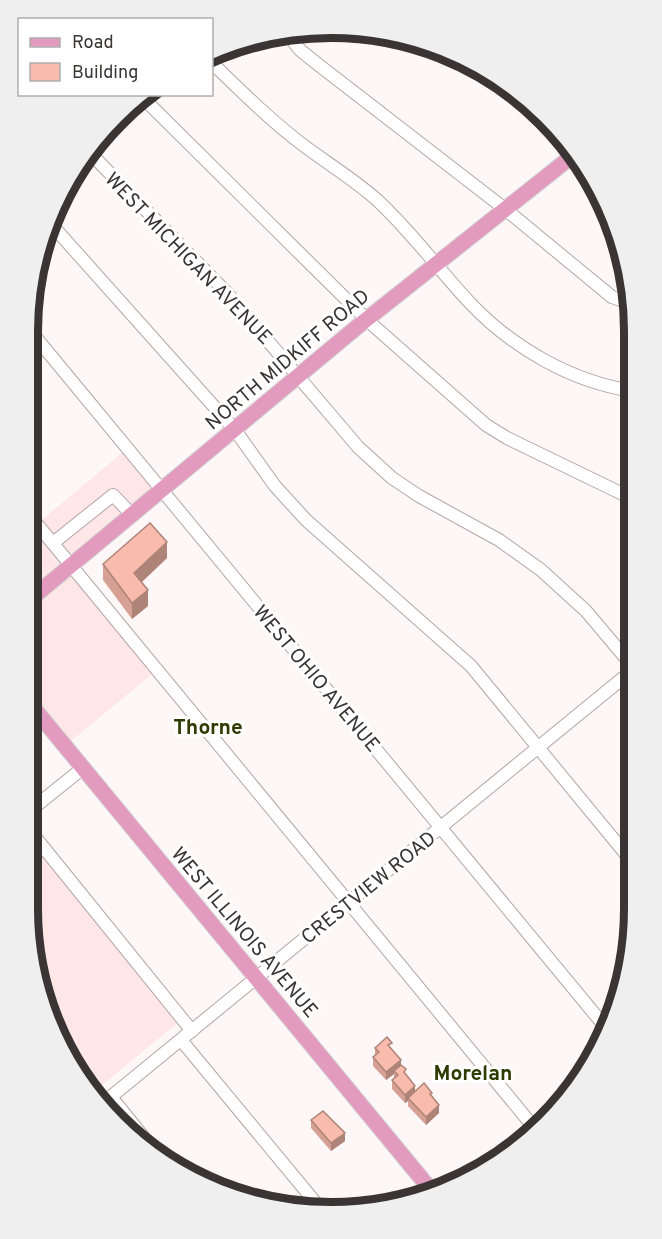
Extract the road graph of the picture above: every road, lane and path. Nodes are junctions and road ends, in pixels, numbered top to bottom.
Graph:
1 (292, 40) edge
2 (213, 64) edge
3 (147, 102) edge
4 (94, 157) edge
5 (569, 159) edge
6 (505, 209) junction
7 (56, 230) edge
8 (437, 264) junction
9 (623, 301) edge
10 (367, 320) junction
11 (38, 340) edge
12 (299, 376) junction
13 (624, 389) edge
14 (235, 430) junction
15 (162, 490) junction
16 (624, 495) edge
17 (132, 514) junction
18 (38, 525) edge
19 (53, 543) junction
20 (72, 565) junction
21 (38, 585) edge
22 (42, 590) junction
23 (38, 593) edge
24 (624, 657) edge
25 (624, 677) edge
26 (38, 717) edge
27 (538, 748) junction
28 (83, 768) junction
29 (38, 804) edge
30 (441, 828) junction
31 (38, 841) edge
32 (624, 852) edge
33 (349, 903) junction
34 (256, 978) junction
35 (601, 1022) edge
36 (192, 1030) junction
37 (181, 1040) junction
38 (108, 1099) edge
39 (531, 1124) edge
40 (427, 1185) edge
41 (314, 1201) edge

1 - 6 street
2 - 8 street
3 - 10 street
4 - 12 street, WEST MICHIGAN AVENUE
5 - 6 main road, NORTH MIDKIFF ROAD
6 - 8 main road, NORTH MIDKIFF ROAD
6 - 9 street
7 - 14 street
8 - 10 main road, NORTH MIDKIFF ROAD
8 - 13 street
10 - 12 main road, NORTH MIDKIFF ROAD
10 - 16 street
11 - 15 street, WEST OHIO AVENUE
12 - 14 main road, NORTH MIDKIFF ROAD
12 - 24 street, WEST MICHIGAN AVENUE
14 - 15 main road, NORTH MIDKIFF ROAD
14 - 27 street
15 - 17 main road, NORTH MIDKIFF ROAD
15 - 30 street, WEST OHIO AVENUE
17 - 19 street
17 - 20 main road, NORTH MIDKIFF ROAD
18 - 19 street
19 - 20 street
20 - 22 main road, NORTH MIDKIFF ROAD
20 - 33 street
21 - 22 street
22 - 23 main road, NORTH MIDKIFF ROAD
25 - 27 street, CRESTVIEW ROAD
26 - 28 main road, WEST ILLINOIS AVENUE
27 - 30 street, CRESTVIEW ROAD
27 - 32 street
28 - 29 street
28 - 34 main road, WEST ILLINOIS AVENUE
30 - 33 street, CRESTVIEW ROAD
30 - 35 street, WEST OHIO AVENUE
31 - 36 street
33 - 34 street, CRESTVIEW ROAD
33 - 39 street
34 - 36 street, CRESTVIEW ROAD
34 - 40 main road, WEST ILLINOIS AVENUE
36 - 37 street, CRESTVIEW ROAD
37 - 38 street, CRESTVIEW ROAD
37 - 41 street

